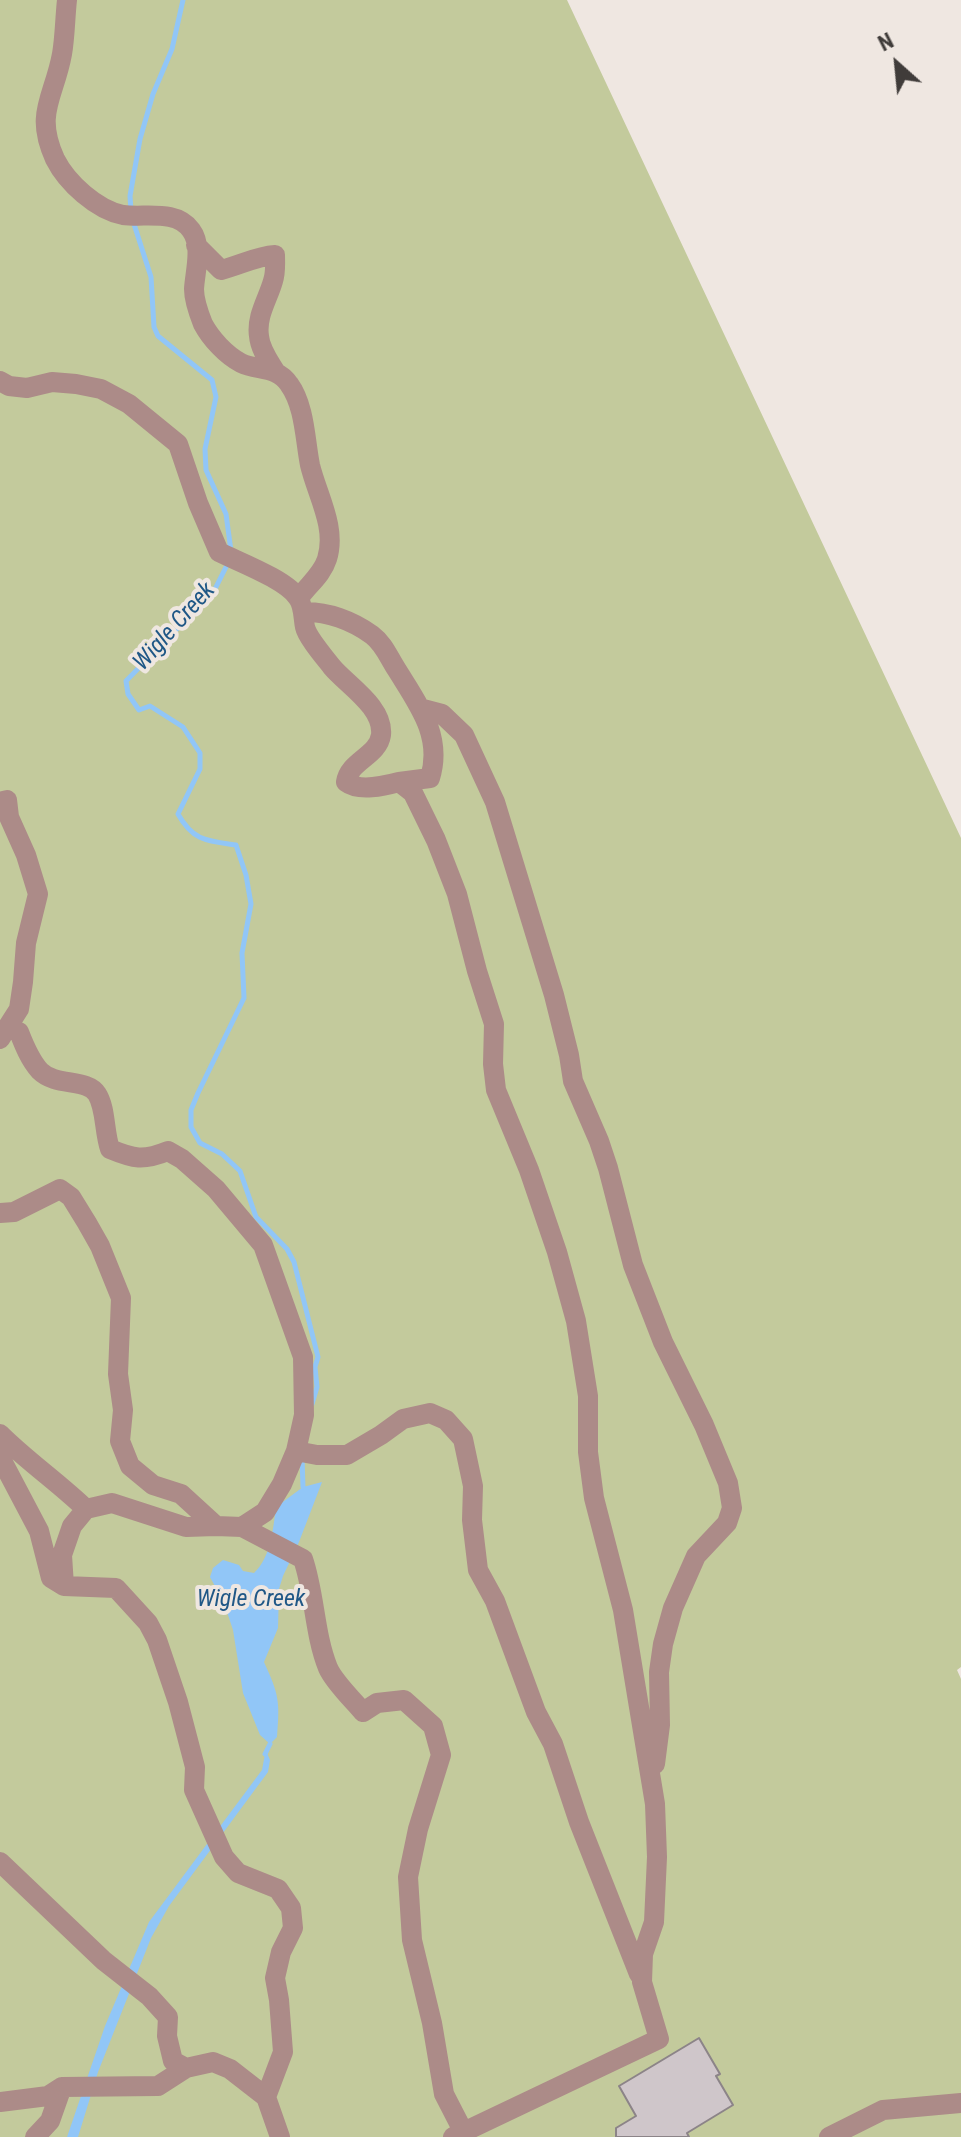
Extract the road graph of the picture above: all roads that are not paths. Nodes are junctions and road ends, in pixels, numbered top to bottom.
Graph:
1 (67, 0) edge
2 (196, 245) junction
3 (275, 371) junction
4 (3, 385) edge
5 (301, 605) junction
6 (423, 709) junction
7 (399, 782) junction
8 (0, 802) edge
9 (3, 1034) edge
10 (0, 1213) edge
11 (0, 1434) edge
12 (296, 1451) junction
13 (0, 1457) edge
14 (86, 1509) junction
15 (216, 1526) junction
16 (242, 1527) junction
17 (64, 1586) junction
18 (652, 1785) junction
19 (0, 1862) edge
20 (642, 1982) junction
21 (186, 2068) junction
22 (62, 2087) junction
23 (266, 2097) junction
24 (0, 2102) edge
25 (961, 2103) edge
26 (458, 2134) edge
27 (35, 2137) edge
28 (280, 2137) edge
29 (829, 2137) edge

1 - 2 street
2 - 3 street
2 - 3 street
3 - 5 street
4 - 5 street
5 - 6 street
5 - 7 street
6 - 7 street
6 - 18 street
7 - 18 street
8 - 9 street
9 - 12 street
10 - 15 street
11 - 14 street
12 - 16 street
12 - 20 street
13 - 17 street
14 - 15 street
14 - 17 street
15 - 16 street
16 - 26 street
17 - 23 street
18 - 20 street
19 - 21 street
20 - 26 street
21 - 22 street
21 - 23 street
22 - 24 street
22 - 27 street
23 - 28 street
25 - 29 street

